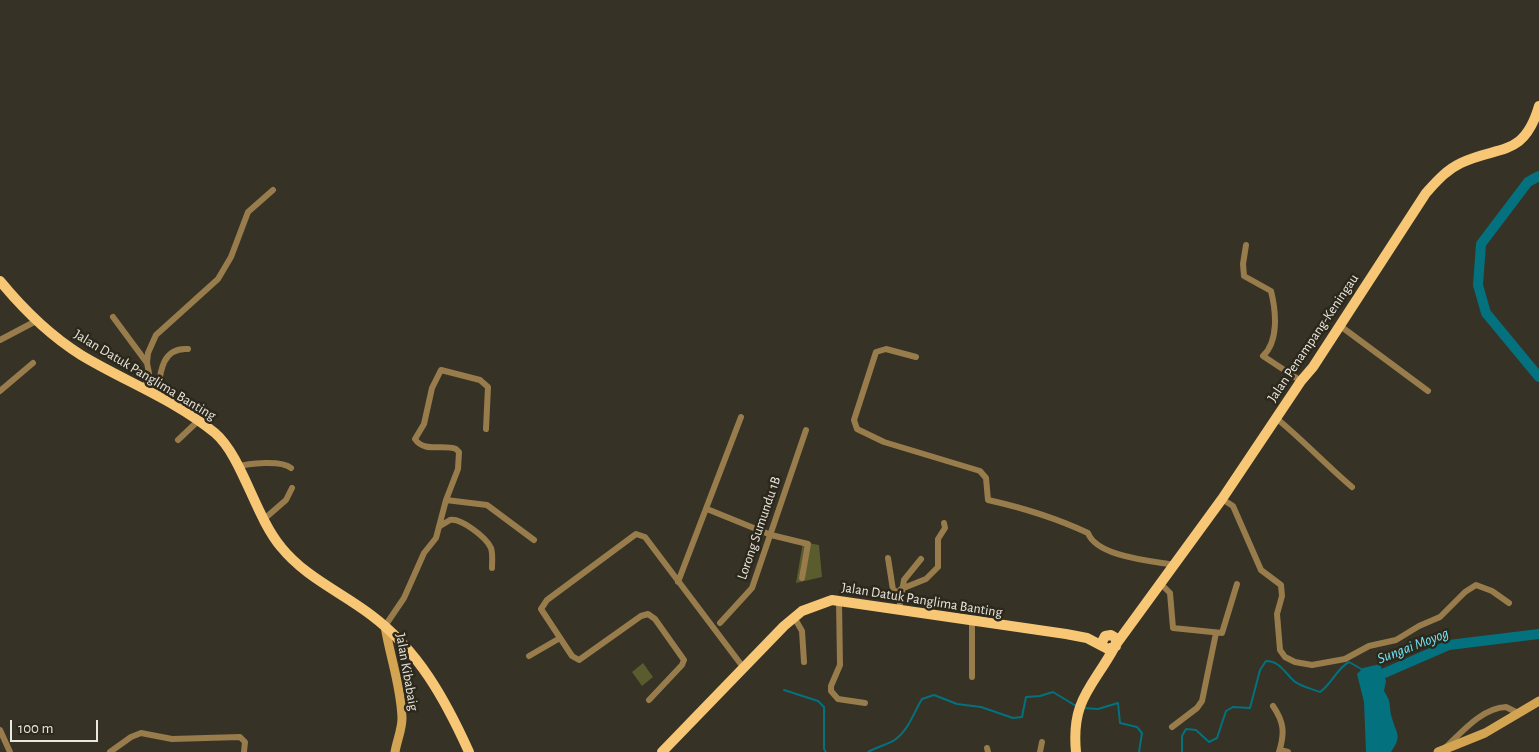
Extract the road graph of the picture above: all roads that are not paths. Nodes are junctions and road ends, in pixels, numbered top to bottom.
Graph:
1 (1539, 106) edge
2 (273, 190) dead end
3 (1246, 245) dead end
4 (0, 281) edge
5 (114, 317) dead end
6 (36, 321) junction
7 (1339, 325) junction
8 (0, 340) edge
9 (188, 349) dead end
10 (916, 358) dead end
11 (33, 362) dead end
12 (147, 363) junction
13 (1300, 381) junction
14 (144, 389) junction
15 (0, 391) edge
16 (1428, 391) dead end
17 (157, 397) junction
18 (741, 417) dead end
19 (1276, 418) junction
20 (198, 421) junction
21 (486, 429) dead end
22 (806, 430) dead end
23 (178, 440) dead end
24 (237, 467) junction
25 (291, 468) dead end
26 (1352, 487) dead end
27 (292, 488) dead end
28 (1222, 499) junction
29 (446, 500) junction
30 (707, 509) junction
31 (263, 520) junction
32 (944, 523) dead end
33 (440, 526) junction
34 (771, 535) junction
35 (534, 540) dead end
36 (888, 558) dead end
37 (921, 559) dead end
38 (1174, 564) junction
39 (492, 568) dead end
40 (802, 578) dead end
41 (678, 582) junction
42 (1161, 584) junction
43 (1237, 584) dead end
44 (901, 591) junction
45 (839, 601) junction
46 (1509, 603) dead end
47 (899, 609) junction
48 (794, 617) junction
49 (972, 620) junction
50 (720, 623) dead end
51 (385, 626) junction
52 (1216, 633) junction
53 (560, 638) junction
54 (1109, 642) junction
55 (529, 656) dead end
56 (804, 662) dead end
57 (744, 667) junction
58 (972, 677) dead end
59 (649, 700) dead end
60 (1539, 701) edge
61 (865, 703) dead end
62 (1273, 706) dead end
63 (1518, 713) junction
64 (1172, 727) dead end
65 (0, 730) edge
66 (1042, 742) dead end
67 (1441, 750) edge
68 (1280, 751) edge
69 (10, 752) edge
70 (110, 752) edge
71 (244, 752) edge
72 (395, 752) edge
73 (469, 752) edge
74 (662, 752) edge
75 (1040, 752) edge
76 (1076, 752) edge
77 (1288, 752) edge

1 - 7 main road, Jalan Penampang-Keningau
2 - 12 street
3 - 13 street
4 - 6 main road, Jalan Datuk Panglima Banting
5 - 12 street
6 - 8 street
6 - 14 main road, Jalan Datuk Panglima Banting
7 - 13 main road, Jalan Penampang-Keningau
7 - 16 street
9 - 17 street
10 - 38 street
11 - 15 street
12 - 14 street
13 - 19 main road, Jalan Penampang-Keningau
14 - 17 main road, Jalan Datuk Panglima Banting
17 - 20 main road, Jalan Datuk Panglima Banting
18 - 30 street
19 - 26 street
19 - 28 main road, Jalan Penampang-Keningau
20 - 23 street
20 - 24 main road, Jalan Datuk Panglima Banting
21 - 29 street
22 - 34 street, Lorong Sumundu 1B
24 - 25 street
24 - 31 main road, Jalan Datuk Panglima Banting
27 - 31 street
28 - 38 main road, Jalan Penampang-Keningau
28 - 46 street
29 - 33 street
29 - 35 street
30 - 34 street
30 - 41 street
31 - 51 main road, Jalan Datuk Panglima Banting
32 - 44 street
33 - 39 street
33 - 51 street
34 - 40 street
34 - 50 street, Lorong Sumundu 1B
36 - 44 street
37 - 44 street
38 - 42 main road, Jalan Penampang-Keningau
41 - 53 street
41 - 57 street
42 - 52 street
42 - 54 main road, Jalan Penampang-Keningau
43 - 52 street
44 - 47 street
45 - 47 main road, Jalan Datuk Panglima Banting
45 - 48 main road, Jalan Datuk Panglima Banting
45 - 61 street
47 - 49 main road, Jalan Datuk Panglima Banting
48 - 56 street
48 - 57 main road, Jalan Datuk Panglima Banting
49 - 54 main road, Jalan Datuk Panglima Banting
49 - 58 street
51 - 72 street, Jalan Kibabaig
51 - 73 main road, Jalan Datuk Panglima Banting
52 - 64 street
53 - 55 street
53 - 59 street
54 - 76 main road
57 - 74 main road, Jalan Datuk Panglima Banting
60 - 63 street
62 - 68 street
63 - 67 street
63 - 67 street
65 - 69 street
66 - 75 street
68 - 77 street
70 - 71 street

